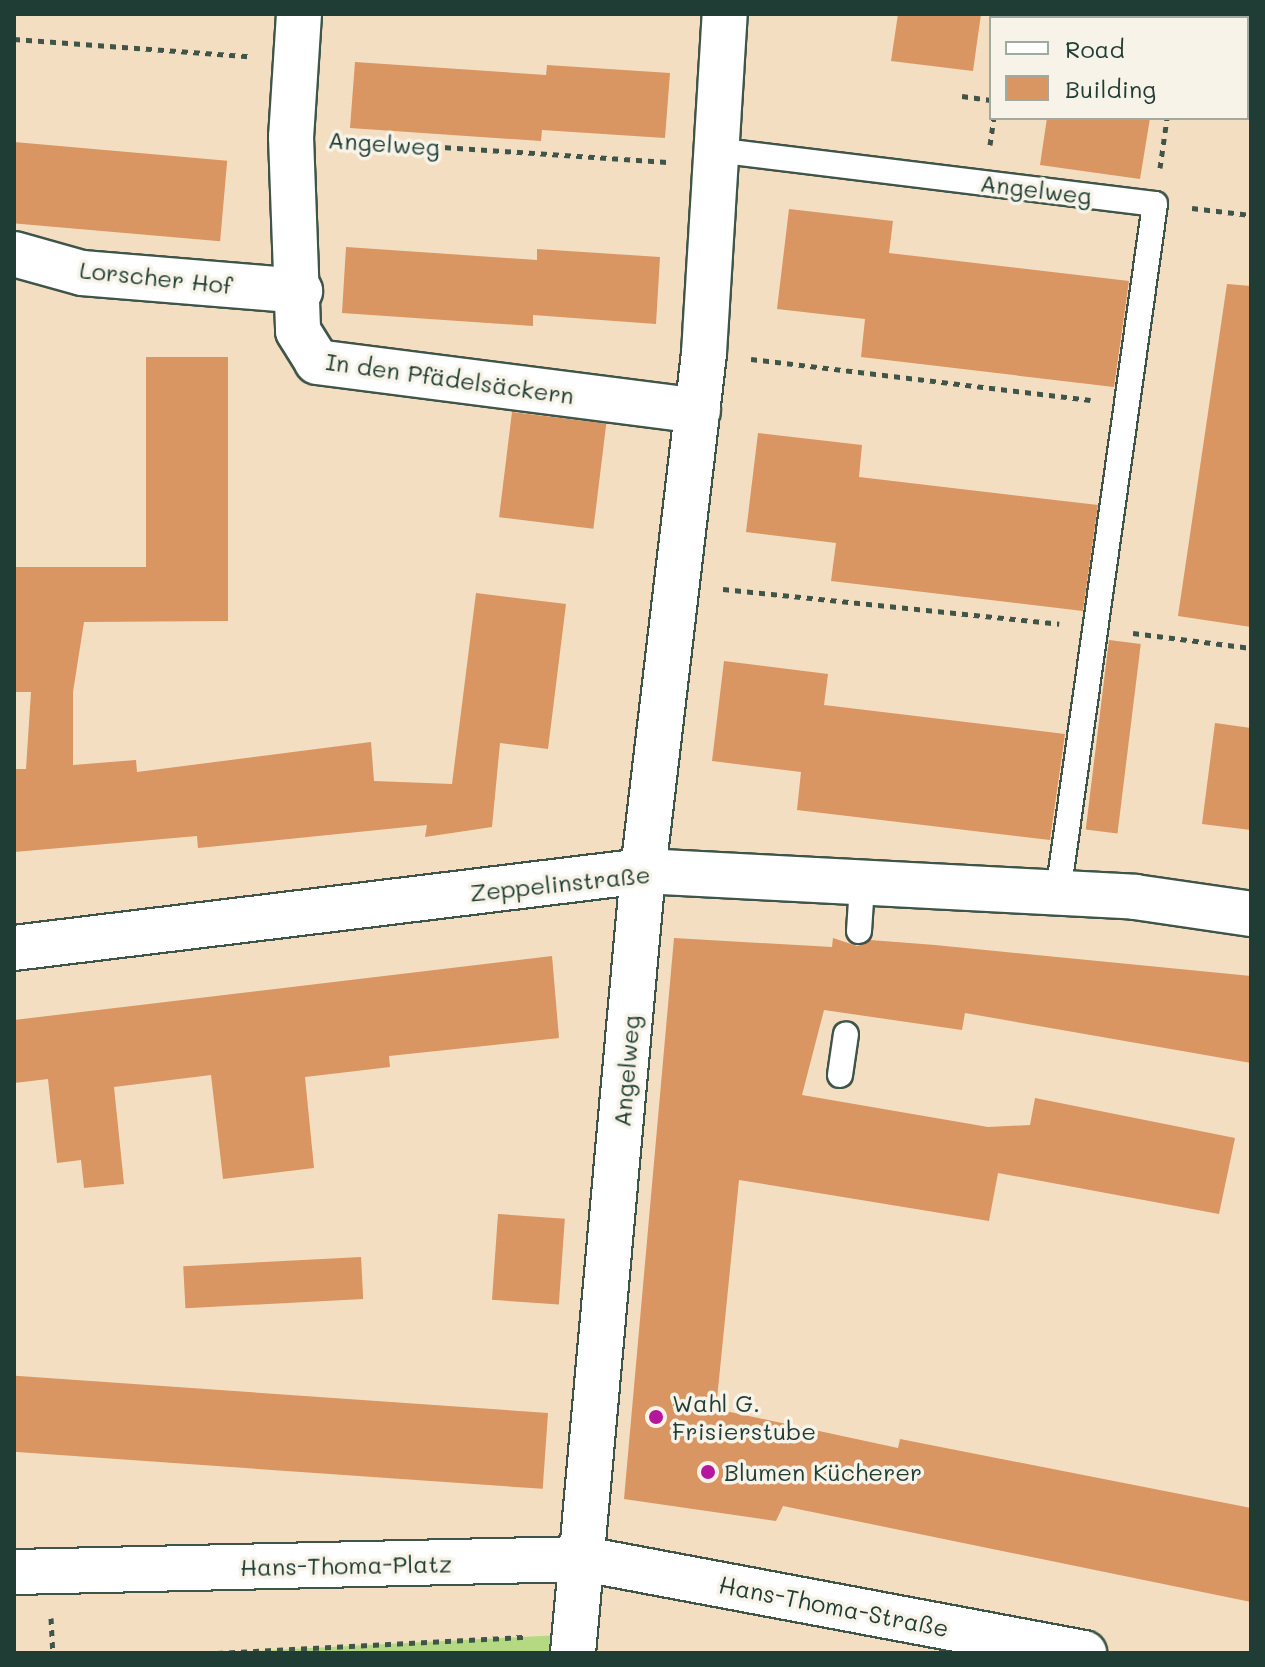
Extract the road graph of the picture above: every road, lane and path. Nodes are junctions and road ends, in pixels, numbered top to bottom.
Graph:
1 (299, 14) edge
2 (725, 14) edge
3 (14, 39) edge
4 (294, 59) junction
5 (962, 96) dead end
6 (989, 100) edge
7 (1167, 120) edge
8 (291, 137) junction
9 (716, 158) junction
10 (1155, 204) junction
11 (1251, 215) edge
12 (14, 254) edge
13 (300, 291) junction
14 (704, 353) junction
15 (1128, 405) junction
16 (698, 411) junction
17 (677, 584) junction
18 (1095, 628) junction
19 (1251, 648) edge
20 (643, 871) junction
21 (862, 886) junction
22 (1058, 893) junction
23 (1251, 914) edge
24 (859, 931) dead end
25 (14, 948) edge
26 (846, 1034) dead end
27 (840, 1075) dead end
28 (584, 1559) junction
29 (14, 1572) edge
30 (574, 1644) edge
31 (217, 1653) edge
32 (1084, 1653) edge

1 - 4 street, In den Pfädelsäckern
2 - 9 street, Angelweg
3 - 4 path
4 - 8 street, In den Pfädelsäckern
5 - 6 path
7 - 10 path
8 - 9 path, Angelweg
8 - 13 street, In den Pfädelsäckern
9 - 10 lane, Angelweg
9 - 14 street, Angelweg
10 - 11 path
10 - 15 lane
12 - 13 street, Lorscher Hof
13 - 16 street, In den Pfädelsäckern
14 - 15 path
14 - 16 street, Angelweg
15 - 18 lane
16 - 17 street, Angelweg
17 - 18 path
17 - 20 street, Angelweg
18 - 19 path
18 - 22 lane
20 - 21 street, Zeppelinstraße
20 - 25 street, Zeppelinstraße
20 - 28 street, Angelweg
21 - 22 street, Zeppelinstraße
21 - 24 lane
22 - 23 street, Zeppelinstraße
26 - 27 lane
28 - 29 street, Hans-Thoma-Platz
28 - 30 street
28 - 32 street, Hans-Thoma-Straße
30 - 31 path

